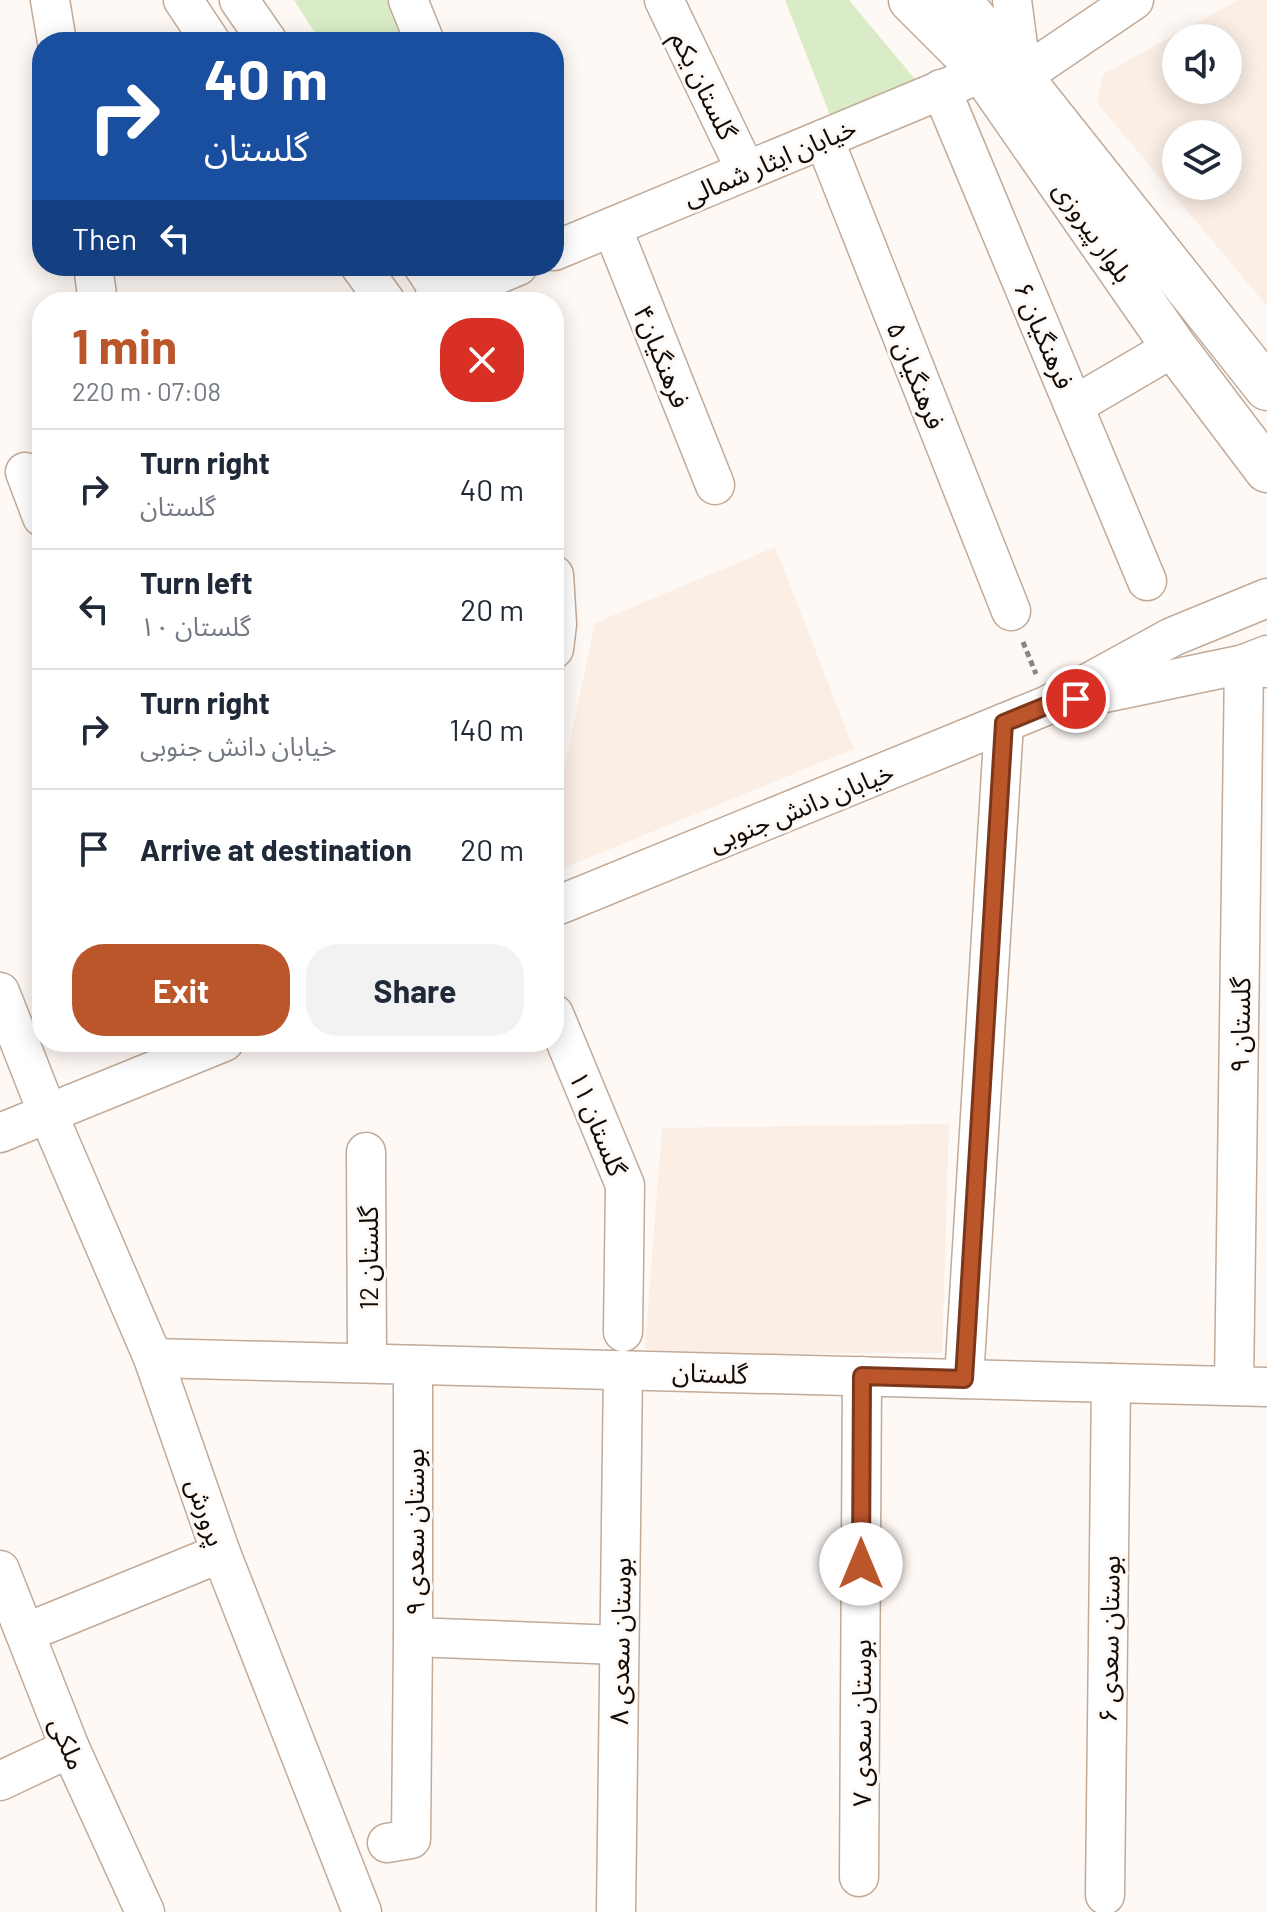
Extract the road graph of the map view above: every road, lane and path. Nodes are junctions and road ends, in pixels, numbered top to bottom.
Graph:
1 (50, 0) edge
2 (183, 0) edge
3 (239, 0) edge
4 (408, 0) edge
5 (664, 0) edge
6 (911, 0) edge
7 (959, 0) edge
8 (1012, 0) edge
9 (1134, 0) edge
10 (55, 32) edge
11 (204, 32) edge
12 (261, 32) edge
13 (421, 32) edge
14 (1003, 74) junction
15 (941, 89) junction
16 (824, 139) junction
17 (746, 171) junction
18 (612, 227) junction
19 (564, 247) edge
20 (494, 276) edge
21 (459, 292) edge
22 (1174, 347) junction
23 (1267, 388) edge
24 (1075, 405) junction
25 (1267, 470) edge
26 (22, 473) edge
27 (715, 485) dead end
28 (32, 495) edge
29 (1147, 581) dead end
30 (1267, 598) edge
31 (1011, 611) joint
32 (1259, 662) edge
33 (1048, 705) junction
34 (1004, 723) junction
35 (564, 903) edge
36 (0, 992) edge
37 (564, 1038) edge
38 (200, 1052) edge
39 (48, 1114) junction
40 (0, 1133) edge
41 (366, 1152) dead end
42 (623, 1332) dead end
43 (153, 1358) junction
44 (367, 1363) junction
45 (413, 1365) junction
46 (623, 1370) junction
47 (862, 1376) junction
48 (964, 1379) junction
49 (1111, 1383) junction
50 (1251, 1386) edge
51 (221, 1553) junction
52 (0, 1570) edge
53 (25, 1633) junction
54 (413, 1637) junction
55 (618, 1645) junction
56 (70, 1748) junction
57 (0, 1781) edge
58 (387, 1843) dead end
59 (859, 1877) dead end
60 (1105, 1895) dead end
61 (145, 1912) edge
62 (362, 1912) edge
63 (616, 1912) edge

1 - 10 street
2 - 11 street
3 - 12 street
4 - 13 street
5 - 17 street, گلستان یکم
6 - 14 street, بلوار پیروزی
7 - 14 street, بلوار پیروزی
8 - 14 street
9 - 14 street, خیابان ایثار شمالی
14 - 15 street, خیابان ایثار شمالی
14 - 22 street, بلوار پیروزی
14 - 23 street, بلوار پیروزی
15 - 16 street, خیابان ایثار شمالی
15 - 24 street, فرهنگیان ۶
16 - 17 street, خیابان ایثار شمالی
16 - 31 street, فرهنگیان ۵
17 - 18 street, خیابان ایثار شمالی
18 - 19 street, خیابان ایثار شمالی
18 - 27 street, فرهنگیان۴
20 - 21 street
22 - 24 street
22 - 25 street, بلوار پیروزی
24 - 29 street, فرهنگیان ۶
26 - 28 street
30 - 33 street, خیابان دانش جنوبی
31 - 33 path
32 - 33 street, خیابان دانش جنوبی
32 - 50 street, گلستان ۹
33 - 34 street, خیابان دانش جنوبی
34 - 35 street, خیابان دانش جنوبی
34 - 48 street
36 - 39 street, پرورش
37 - 42 street, گلستان ۱۱
38 - 39 street
39 - 40 street
39 - 43 street, پرورش
41 - 44 street, گلستان 12
43 - 44 street, گلستان
43 - 51 street, پرورش
44 - 45 street, گلستان
45 - 46 street, گلستان
45 - 54 street, بوستان سعدی ۹
46 - 47 street, گلستان
46 - 55 street, بوستان سعدی ۸
47 - 48 street, گلستان
47 - 59 street, بوستان سعدی ۷
48 - 49 street, گلستان
49 - 50 street, گلستان
49 - 60 street, بوستان سعدی ۶
51 - 53 street
51 - 62 street, پرورش
52 - 53 street, ملکی
53 - 56 street, ملکی
54 - 55 street, بوستان سعدی ۹
54 - 58 street
55 - 63 street, بوستان سعدی ۸
56 - 57 street
56 - 61 street, ملکی

